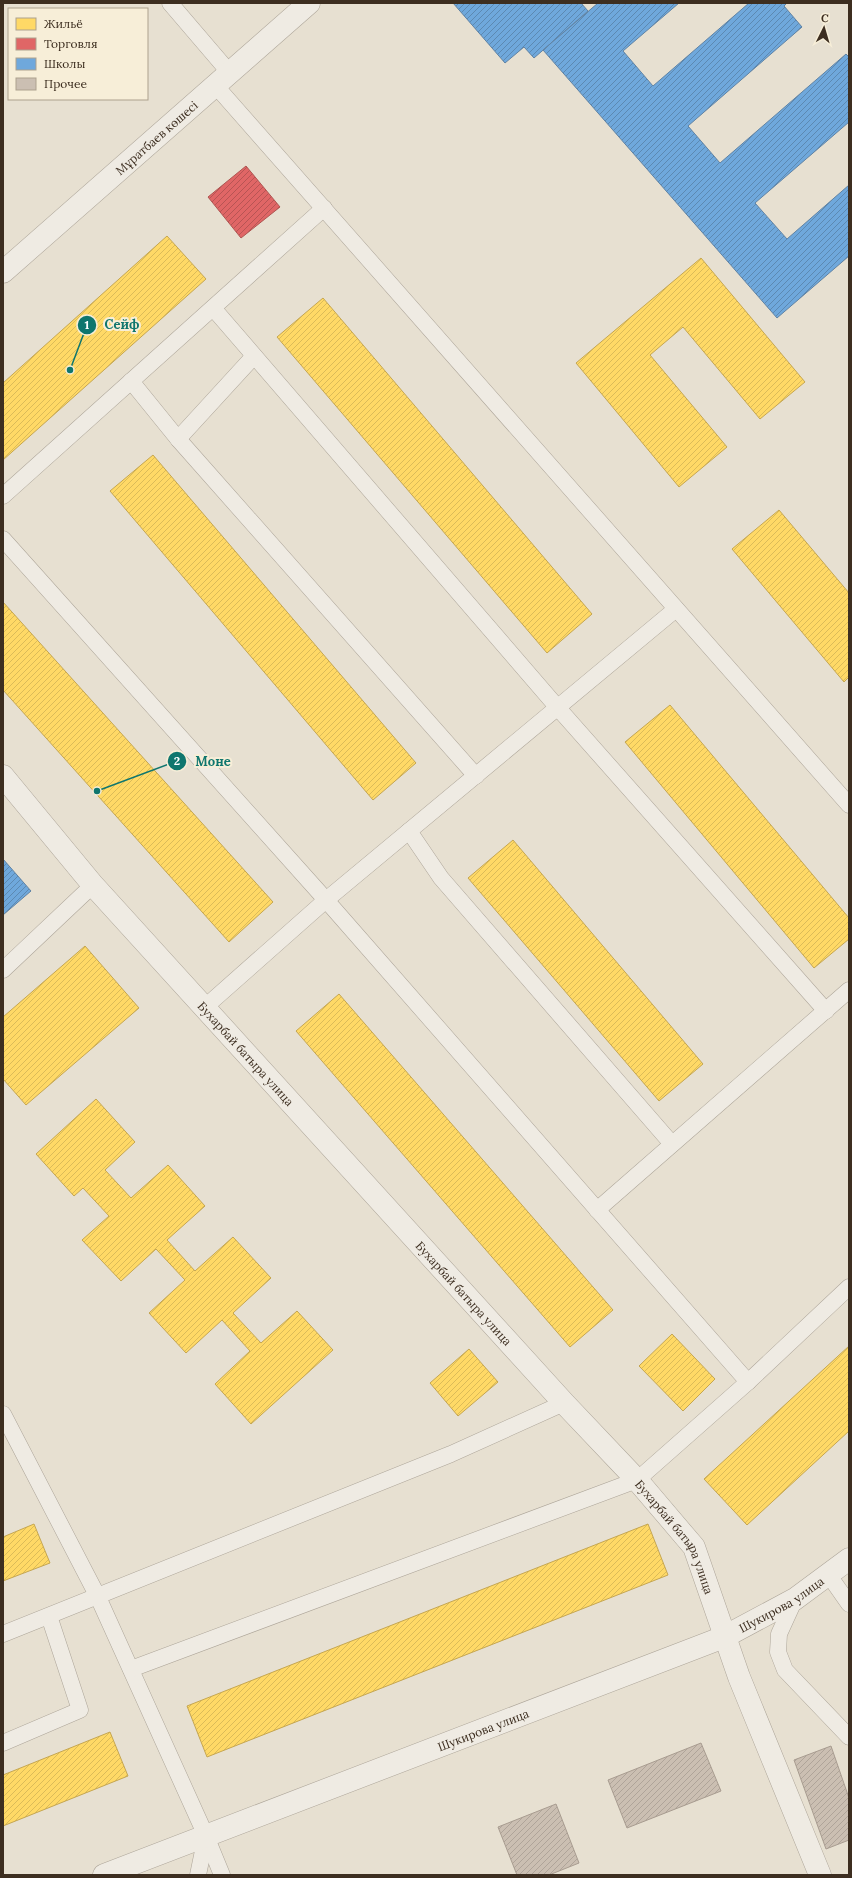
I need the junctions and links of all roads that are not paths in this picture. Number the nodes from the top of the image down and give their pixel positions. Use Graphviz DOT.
graph roads {
  1 [pos="170,3"];
  2 [pos="309,3"];
  3 [pos="222,78"];
  4 [pos="324,208"];
  5 [pos="3,272"];
  6 [pos="212,308"];
  7 [pos="254,356"];
  8 [pos="132,381"];
  9 [pos="178,439"];
  10 [pos="3,496"];
  11 [pos="3,539"];
  12 [pos="676,609"];
  13 [pos="558,708"];
  14 [pos="3,776"];
  15 [pos="476,776"];
  16 [pos="849,805"];
  17 [pos="409,831"];
  18 [pos="92,885"];
  19 [pos="326,900"];
  20 [pos="3,970"];
  21 [pos="849,990"];
  22 [pos="204,1008"];
  23 [pos="826,1010"];
  24 [pos="672,1144"];
  25 [pos="597,1210"];
  26 [pos="849,1287"];
  27 [pos="748,1382"];
  28 [pos="564,1404"];
  29 [pos="3,1414"];
  30 [pos="637,1480"];
  31 [pos="849,1559"];
  32 [pos="828,1574"];
  33 [pos="98,1597"];
  34 [pos="795,1599"];
  35 [pos="849,1604"];
  36 [pos="49,1616"];
  37 [pos="3,1634"];
  38 [pos="724,1637"];
  39 [pos="131,1669"];
  40 [pos="849,1737"];
  41 [pos="3,1743"];
  42 [pos="206,1836"];
  43 [pos="104,1875"];
  44 [pos="198,1875"];
  45 [pos="222,1875"];
  46 [pos="820,1875"];
  1 -- 3 [label="lane"];
  2 -- 3 [label="street, Мұратбаев көшесі"];
  3 -- 4 [label="lane"];
  3 -- 5 [label="street, Мұратбаев көшесі"];
  4 -- 6 [label="lane"];
  4 -- 12 [label="lane"];
  6 -- 7 [label="lane"];
  6 -- 8 [label="lane"];
  7 -- 9 [label="lane"];
  7 -- 13 [label="lane"];
  8 -- 9 [label="lane"];
  8 -- 10 [label="lane"];
  9 -- 15 [label="lane"];
  11 -- 19 [label="lane"];
  12 -- 13 [label="lane"];
  12 -- 16 [label="lane"];
  13 -- 15 [label="lane"];
  13 -- 23 [label="lane"];
  14 -- 18 [label="street, Бухарбай батыра улица"];
  15 -- 17 [label="lane"];
  17 -- 19 [label="lane"];
  17 -- 24 [label="lane"];
  18 -- 20 [label="lane"];
  18 -- 22 [label="street, Бухарбай батыра улица"];
  19 -- 22 [label="lane"];
  19 -- 25 [label="lane"];
  21 -- 23 [label="lane"];
  22 -- 28 [label="street, Бухарбай батыра улица"];
  23 -- 24 [label="lane"];
  24 -- 25 [label="lane"];
  25 -- 27 [label="lane"];
  26 -- 27 [label="lane"];
  27 -- 30 [label="lane"];
  28 -- 30 [label="street, Бухарбай батыра улица"];
  28 -- 33 [label="lane"];
  29 -- 33 [label="lane"];
  30 -- 38 [label="street, Бухарбай батыра улица"];
  30 -- 39 [label="lane"];
  31 -- 32 [label="street, Шукирова улица"];
  32 -- 34 [label="street, Шукирова улица"];
  32 -- 35 [label="lane"];
  33 -- 36 [label="lane"];
  33 -- 39 [label="lane"];
  34 -- 38 [label="street, Шукирова улица"];
  34 -- 40 [label="lane"];
  36 -- 37 [label="lane"];
  36 -- 41 [label="lane"];
  38 -- 42 [label="street, Шукирова улица"];
  38 -- 46 [label="street, Бухарбай батыра улица"];
  39 -- 42 [label="lane"];
  42 -- 43 [label="street, Шукирова улица"];
  42 -- 44 [label="lane"];
  42 -- 45 [label="lane"];
}
